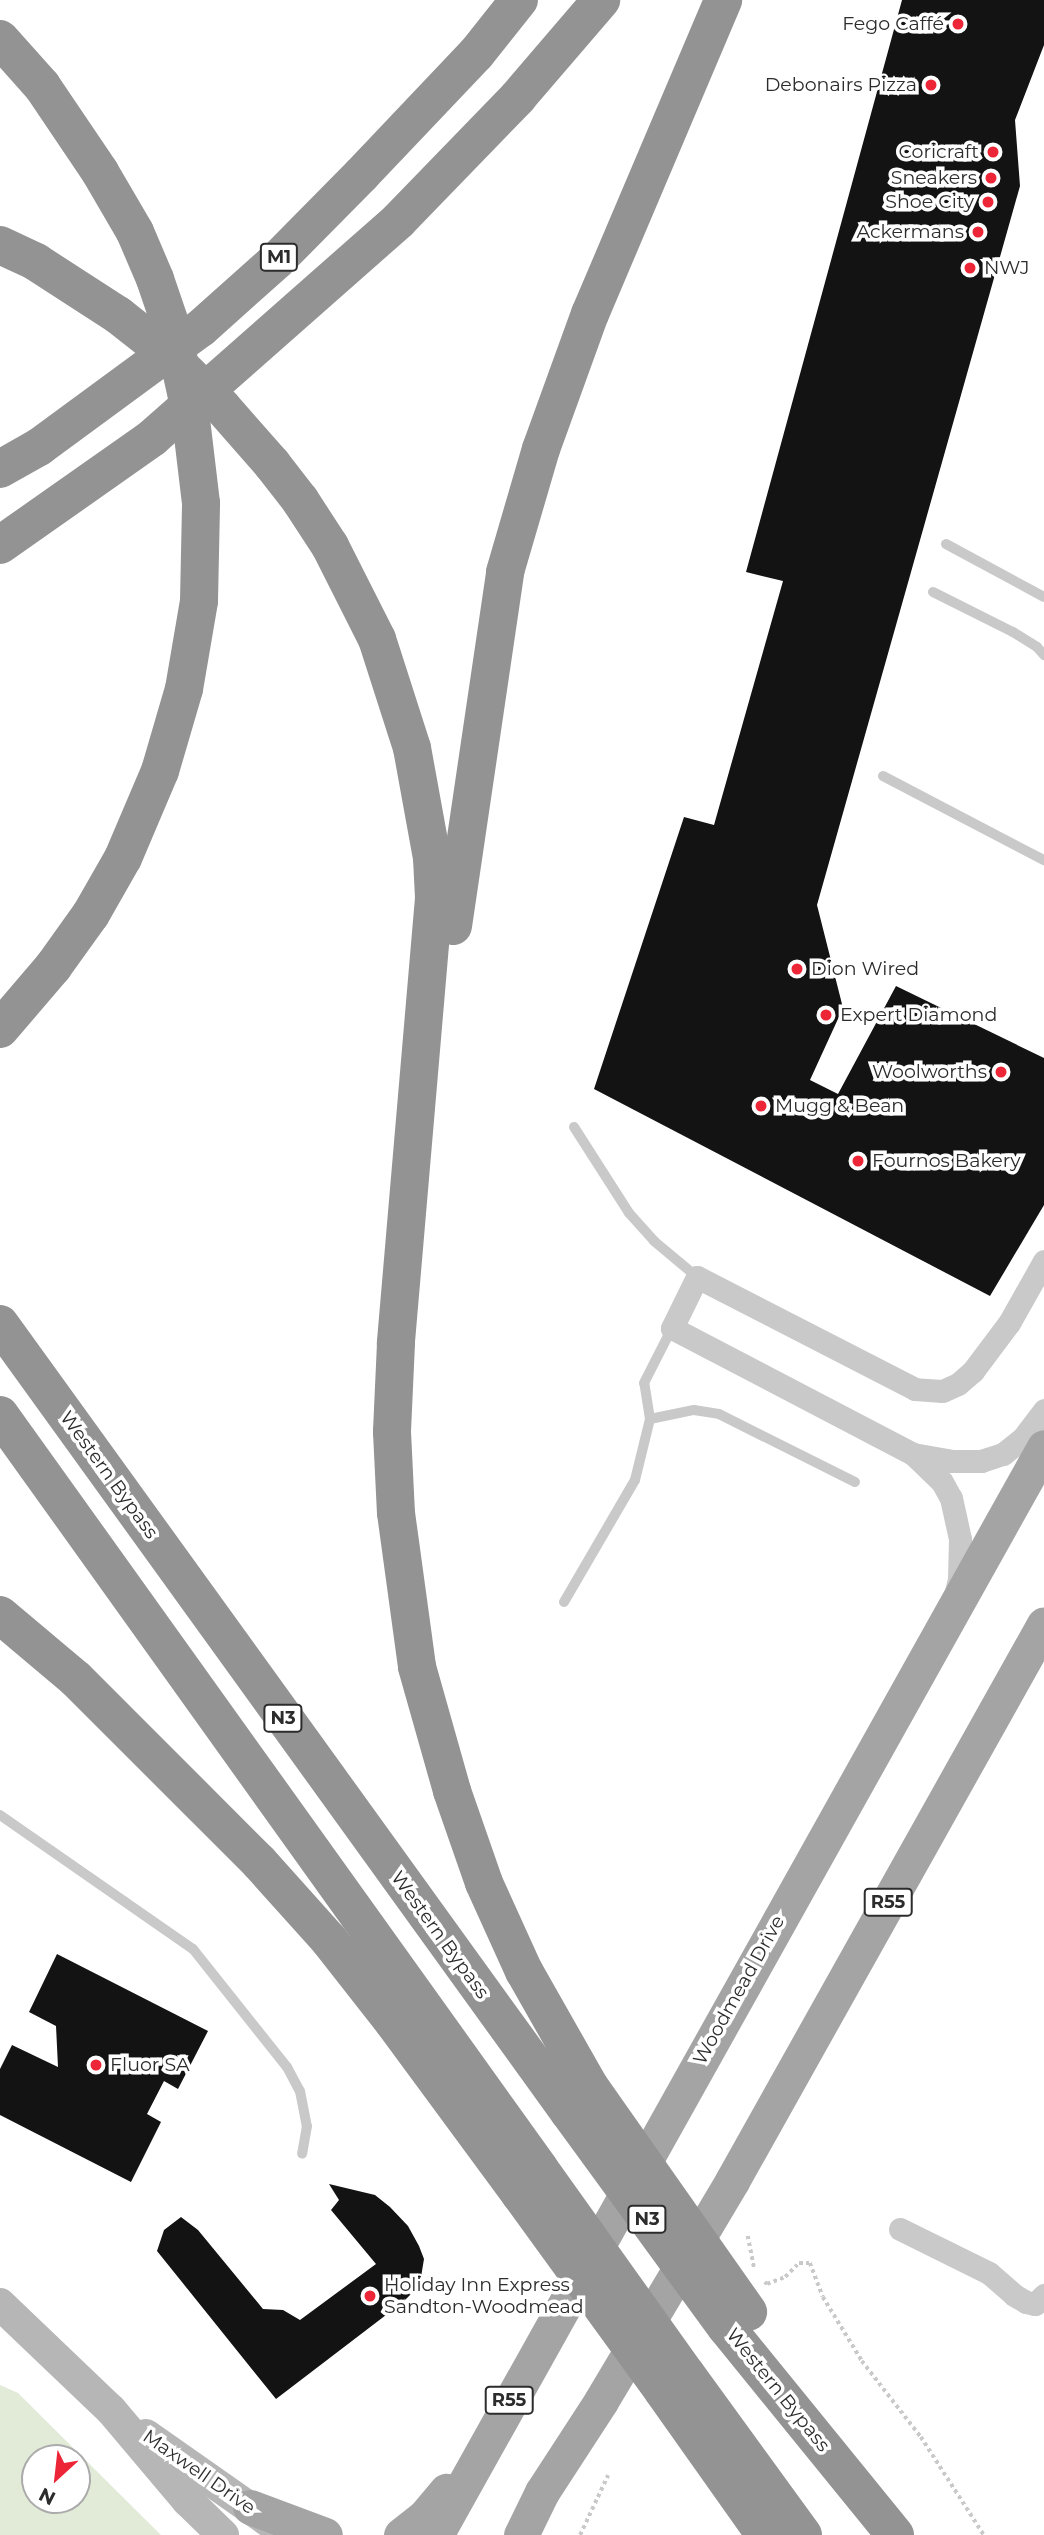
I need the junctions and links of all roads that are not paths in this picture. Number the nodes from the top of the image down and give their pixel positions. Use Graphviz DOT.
graph roads {
  1 [pos="519,0"];
  2 [pos="601,0"];
  3 [pos="723,0"];
  4 [pos="0,39"];
  5 [pos="0,245"];
  6 [pos="343,271"];
  7 [pos="0,469"];
  8 [pos="0,517"];
  9 [pos="946,544"];
  10 [pos="0,545"];
  11 [pos="933,592"];
  12 [pos="1044,597"];
  13 [pos="1044,655"];
  14 [pos="883,776"];
  15 [pos="1044,860"];
  16 [pos="0,1029"];
  17 [pos="574,1127"];
  18 [pos="1044,1261"];
  19 [pos="697,1277"];
  20 [pos="0,1324"];
  21 [pos="672,1328"];
  22 [pos="396,1343"];
  23 [pos="1044,1410"];
  24 [pos="0,1417"];
  25 [pos="650,1419"];
  26 [pos="1044,1447"];
  27 [pos="914,1454"];
  28 [pos="855,1482"];
  29 [pos="564,1602"];
  30 [pos="0,1615"];
  31 [pos="949,1619"];
  32 [pos="1044,1624"];
  33 [pos="0,1815"];
  34 [pos="580,2100"];
  35 [pos="302,2154"];
  36 [pos="529,2181"];
  37 [pos="900,2229"];
  38 [pos="1044,2295"];
  39 [pos="0,2304"];
  40 [pos="674,2383"];
  41 [pos="111,2410"];
  42 [pos="481,2449"];
  43 [pos="542,2492"];
  44 [pos="250,2507"];
  45 [pos="890,2528"];
  46 [pos="223,2535"];
  47 [pos="287,2535"];
  48 [pos="325,2535"];
  49 [pos="401,2535"];
  50 [pos="436,2535"];
  51 [pos="521,2535"];
  52 [pos="537,2535"];
  53 [pos="765,2535"];
  54 [pos="803,2535"];
  1 -- 7 [label="highway, M1"];
  2 -- 6 [label="highway, M1"];
  3 -- 22 [label="highway"];
  4 -- 16 [label="highway, bridge"];
  5 -- 22 [label="highway, bridge"];
  6 -- 8 [label="highway, M1"];
  6 -- 10 [label="highway"];
  9 -- 12 [label="lane"];
  11 -- 13 [label="lane"];
  14 -- 15 [label="lane"];
  17 -- 19 [label="lane"];
  18 -- 19 [label="street"];
  19 -- 21 [label="street"];
  20 -- 34 [label="highway, Western Bypass / N3"];
  21 -- 25 [label="lane"];
  21 -- 27 [label="street"];
  22 -- 34 [label="highway"];
  23 -- 27 [label="street"];
  24 -- 36 [label="highway"];
  25 -- 28 [label="lane"];
  25 -- 29 [label="lane"];
  26 -- 31 [label="main road, Woodmead Drive / R55"];
  27 -- 31 [label="street"];
  30 -- 36 [label="highway"];
  31 -- 42 [label="main road, Woodmead Drive / R55"];
  32 -- 43 [label="main road, R55"];
  33 -- 35 [label="lane"];
  34 -- 45 [label="highway, Western Bypass / N3, bridge"];
  36 -- 40 [label="highway, bridge"];
  37 -- 38 [label="street"];
  39 -- 41 [label="main road, Maxwell Drive"];
  40 -- 53 [label="highway"];
  40 -- 54 [label="highway"];
  41 -- 44 [label="main road, Maxwell Drive"];
  41 -- 46 [label="main road, Maxwell Drive"];
  42 -- 49 [label="main road"];
  42 -- 50 [label="main road, Woodmead Drive / R55"];
  43 -- 51 [label="main road, R55"];
  43 -- 52 [label="main road"];
  44 -- 47 [label="main road, Maxwell Drive"];
  44 -- 48 [label="main road"];
}
